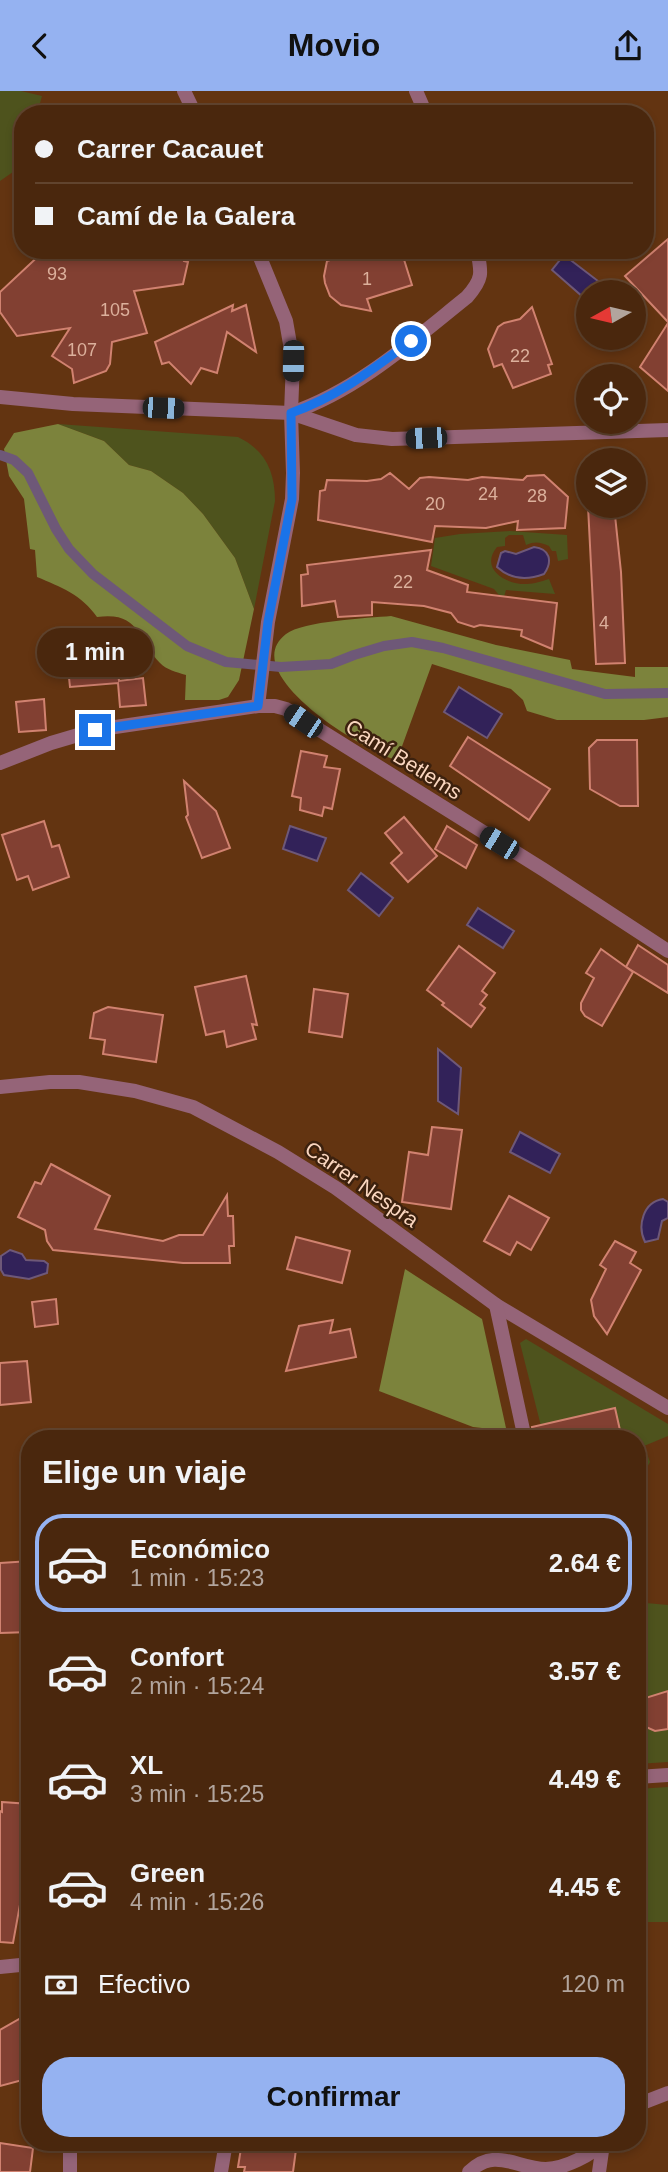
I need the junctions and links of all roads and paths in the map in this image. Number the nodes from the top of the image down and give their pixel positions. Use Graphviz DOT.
graph roads {
  1 [pos="261,259"];
  2 [pos="478,259"];
  3 [pos="0,397"];
  4 [pos="291,413"];
  5 [pos="668,430"];
  6 [pos="258,706"];
  7 [pos="0,763"];
  8 [pos="668,951"];
  9 [pos="0,1087"];
  10 [pos="496,1305"];
  11 [pos="668,1408"];
  12 [pos="523,1430"];
  13 [pos="668,1775"];
  14 [pos="646,1776"];
  15 [pos="21,1965"];
  16 [pos="0,1967"];
  17 [pos="668,2092"];
  18 [pos="646,2101"];
  19 [pos="70,2151"];
  20 [pos="224,2151"];
  21 [pos="591,2151"];
  22 [pos="603,2151"];
  23 [pos="70,2172"];
  24 [pos="221,2172"];
  25 [pos="469,2172"];
  26 [pos="599,2172"];
  1 -- 4 [label="street"];
  2 -- 4 [label="street"];
  3 -- 4 [label="street"];
  4 -- 5 [label="street"];
  4 -- 6 [label="street"];
  6 -- 7 [label="street, Camí Betlems"];
  6 -- 8 [label="street, Camí Betlems"];
  9 -- 10 [label="street, Carrer Nespra"];
  10 -- 11 [label="street, Carrer Nespra"];
  10 -- 12 [label="street"];
  13 -- 14 [label="street"];
  15 -- 16 [label="street"];
  17 -- 18 [label="street"];
  19 -- 23 [label="street"];
  20 -- 24 [label="street"];
  21 -- 25 [label="street"];
  22 -- 26 [label="street"];
}
